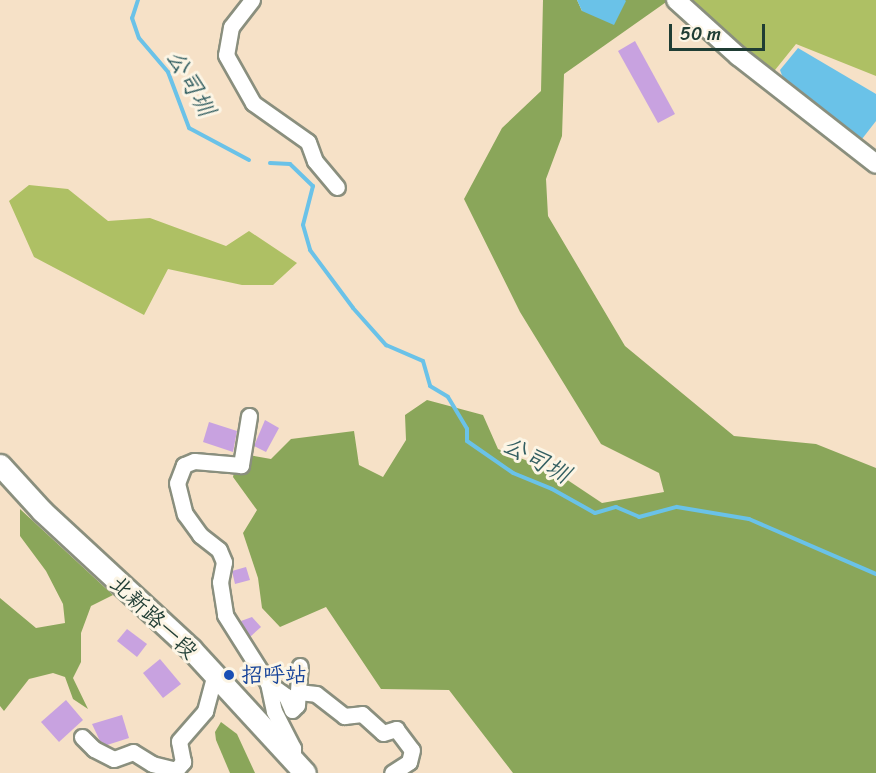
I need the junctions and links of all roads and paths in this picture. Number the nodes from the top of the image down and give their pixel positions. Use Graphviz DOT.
graph roads {
  1 [pos="252,0"];
  2 [pos="676,0"];
  3 [pos="876,164"];
  4 [pos="338,187"];
  5 [pos="249,416"];
  6 [pos="0,465"];
  7 [pos="300,666"];
  8 [pos="214,677"];
  9 [pos="268,683"];
  10 [pos="298,692"];
  11 [pos="82,737"];
  12 [pos="299,767"];
  13 [pos="392,773"];
  1 -- 4 [label="street"];
  2 -- 3 [label="street"];
  5 -- 9 [label="street"];
  6 -- 8 [label="main road, 北新路一段"];
  7 -- 10 [label="street"];
  8 -- 11 [label="street"];
  8 -- 12 [label="main road, 北新路一段"];
  9 -- 10 [label="street"];
  9 -- 12 [label="street"];
  10 -- 13 [label="street"];
}
